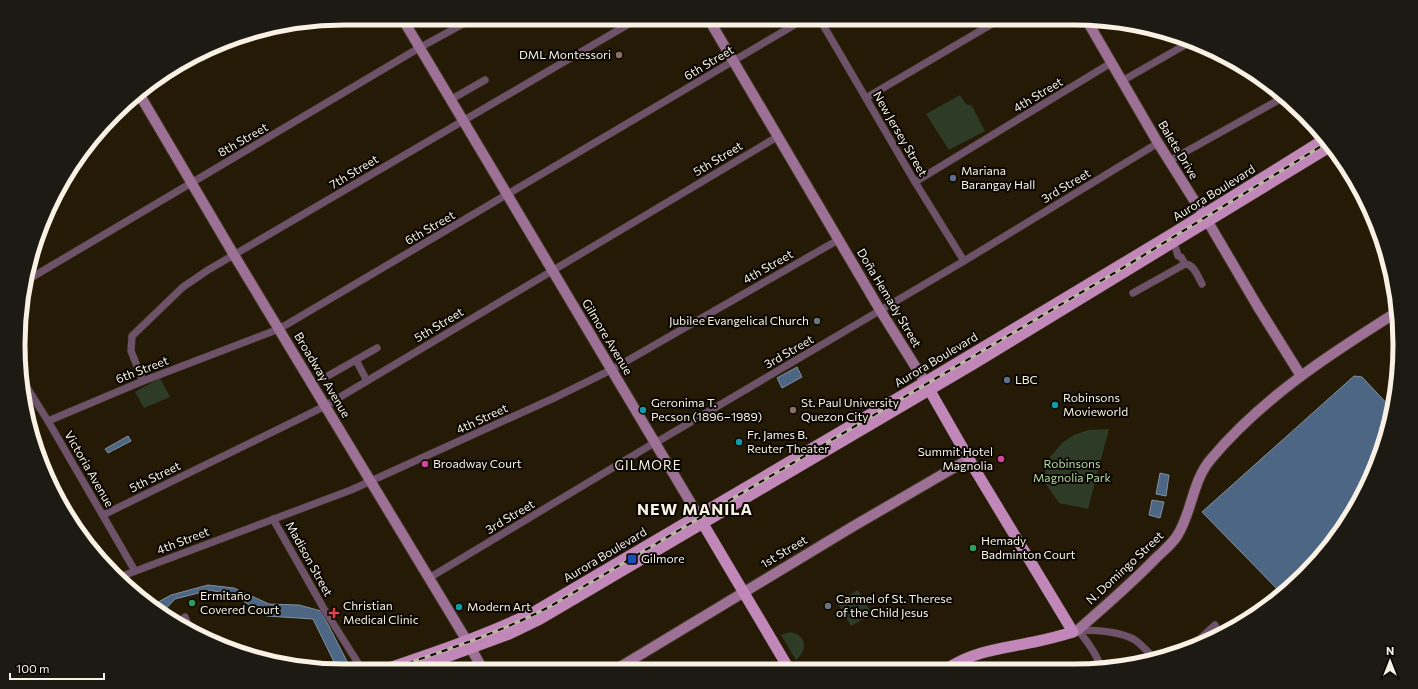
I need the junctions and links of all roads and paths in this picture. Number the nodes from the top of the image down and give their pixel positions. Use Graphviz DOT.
graph roads {
  1 [pos="406,25"];
  2 [pos="461,25"];
  3 [pos="627,25"];
  4 [pos="712,25"];
  5 [pos="794,25"];
  6 [pos="823,25"];
  7 [pos="990,25"];
  8 [pos="1090,26"];
  9 [pos="1185,45"];
  10 [pos="419,48"];
  11 [pos="733,61"];
  12 [pos="1111,63"];
  13 [pos="485,80"];
  14 [pos="1122,81"];
  15 [pos="866,98"];
  16 [pos="140,99"];
  17 [pos="450,100"];
  18 [pos="1279,100"];
  19 [pos="463,120"];
  20 [pos="777,137"];
  21 [pos="1321,142"];
  22 [pos="1158,143"];
  23 [pos="1326,149"];
  24 [pos="1169,161"];
  25 [pos="915,182"];
  26 [pos="191,183"];
  27 [pos="506,196"];
  28 [pos="1205,218"];
  29 [pos="838,240"];
  30 [pos="1174,246"];
  31 [pos="234,255"];
  32 [pos="964,261"];
  33 [pos="1185,264"];
  34 [pos="552,271"];
  35 [pos="32,277"];
  36 [pos="1202,284"];
  37 [pos="1133,293"];
  38 [pos="880,310"];
  39 [pos="1391,316"];
  40 [pos="279,330"];
  41 [pos="376,348"];
  42 [pos="356,360"];
  43 [pos="611,370"];
  44 [pos="1301,376"];
  45 [pos="326,377"];
  46 [pos="143,381"];
  47 [pos="367,381"];
  48 [pos="927,386"];
  49 [pos="29,390"];
  50 [pos="325,406"];
  51 [pos="48,421"];
  52 [pos="654,442"];
  53 [pos="969,459"];
  54 [pos="371,482"];
  55 [pos="103,515"];
  56 [pos="273,519"];
  57 [pos="700,519"];
  58 [pos="135,572"];
  59 [pos="124,576"];
  60 [pos="429,578"];
  61 [pos="743,592"];
  62 [pos="184,617"];
  63 [pos="186,622"];
  64 [pos="1215,625"];
  65 [pos="1076,631"];
  66 [pos="1202,637"];
  67 [pos="469,645"];
  68 [pos="1150,654"];
  69 [pos="1099,662"];
  70 [pos="359,664"];
  71 [pos="404,664"];
  72 [pos="424,664"];
  73 [pos="480,664"];
  74 [pos="625,664"];
  75 [pos="786,664"];
  76 [pos="953,664"];
  1 -- 10 [label="street, Gilmore Avenue"];
  2 -- 10 [label="street, 8th Street"];
  3 -- 19 [label="street, 7th Street"];
  4 -- 11 [label="street, Doña Hemady Street"];
  5 -- 11 [label="street, 6th Street"];
  6 -- 15 [label="street, New Jersey Street"];
  7 -- 15 [label="street"];
  8 -- 12 [label="street, Balete Drive"];
  9 -- 14 [label="street"];
  10 -- 17 [label="street, Gilmore Avenue"];
  10 -- 26 [label="street, 8th Street"];
  11 -- 20 [label="street, Doña Hemady Street"];
  11 -- 27 [label="street, 6th Street"];
  12 -- 14 [label="street, Balete Drive"];
  12 -- 25 [label="street, 4th Street"];
  13 -- 17 [label="street"];
  14 -- 22 [label="street, Balete Drive"];
  15 -- 25 [label="street, New Jersey Street"];
  16 -- 26 [label="street, Broadway Avenue"];
  17 -- 19 [label="street, Gilmore Avenue"];
  18 -- 24 [label="street"];
  19 -- 27 [label="street, Gilmore Avenue"];
  19 -- 31 [label="street, 7th Street"];
  20 -- 29 [label="street, Doña Hemady Street"];
  20 -- 34 [label="street, 5th Street"];
  21 -- 28 [label="main road, Aurora Boulevard"];
  22 -- 24 [label="street, Balete Drive"];
  22 -- 32 [label="street, 3rd Street"];
  23 -- 28 [label="main road, Aurora Boulevard"];
  24 -- 28 [label="street, Balete Drive"];
  25 -- 32 [label="street, New Jersey Street"];
  26 -- 31 [label="street, Broadway Avenue"];
  26 -- 35 [label="street, 8th Street"];
  27 -- 34 [label="street, Gilmore Avenue"];
  27 -- 40 [label="street, 6th Street"];
  28 -- 30 [label="main road, Aurora Boulevard"];
  28 -- 44 [label="street, Balete Drive"];
  28 -- 48 [label="main road, Aurora Boulevard"];
  29 -- 38 [label="street, Doña Hemady Street"];
  29 -- 43 [label="street, 4th Street"];
  30 -- 33 [label="street"];
  30 -- 48 [label="main road, Aurora Boulevard"];
  31 -- 40 [label="street, Broadway Avenue"];
  31 -- 46 [label="street, 7th Street"];
  32 -- 38 [label="street, 3rd Street"];
  33 -- 36 [label="street"];
  33 -- 37 [label="street"];
  34 -- 43 [label="street, Gilmore Avenue"];
  34 -- 47 [label="street, 5th Street"];
  38 -- 48 [label="street, Doña Hemady Street"];
  38 -- 52 [label="street, 3rd Street"];
  39 -- 44 [label="street, N. Domingo Street"];
  40 -- 46 [label="street, 6th Street"];
  40 -- 50 [label="street, Broadway Avenue"];
  41 -- 42 [label="street"];
  42 -- 45 [label="street"];
  42 -- 47 [label="street"];
  43 -- 52 [label="street, Gilmore Avenue"];
  43 -- 54 [label="street, 4th Street"];
  44 -- 65 [label="street, N. Domingo Street"];
  46 -- 51 [label="street, 6th Street"];
  47 -- 50 [label="street, 5th Street"];
  48 -- 53 [label="main road, Doña Hemady Street"];
  48 -- 57 [label="main road, Aurora Boulevard"];
  49 -- 51 [label="street, Victoria Avenue"];
  50 -- 54 [label="street, Broadway Avenue"];
  50 -- 55 [label="street, 5th Street"];
  51 -- 55 [label="street, Victoria Avenue"];
  52 -- 57 [label="street, Gilmore Avenue"];
  52 -- 60 [label="street, 3rd Street"];
  53 -- 61 [label="street, 1st Street"];
  53 -- 65 [label="main road, Doña Hemady Street"];
  54 -- 56 [label="street, 4th Street"];
  54 -- 60 [label="street, Broadway Avenue"];
  55 -- 58 [label="street, Victoria Avenue"];
  56 -- 58 [label="street, 4th Street"];
  56 -- 70 [label="street, Madison Street"];
  57 -- 61 [label="main road, Gilmore Avenue"];
  57 -- 67 [label="main road, Aurora Boulevard"];
  58 -- 59 [label="street, 4th Street"];
  60 -- 67 [label="street, Broadway Avenue"];
  61 -- 74 [label="street, 1st Street"];
  61 -- 75 [label="main road, Gilmore Avenue"];
  62 -- 63 [label="street"];
  64 -- 66 [label="street"];
  65 -- 68 [label="street"];
  65 -- 69 [label="street"];
  65 -- 76 [label="main road, N. Domingo Street"];
  67 -- 71 [label="main road, Aurora Boulevard"];
  67 -- 72 [label="main road, Aurora Boulevard"];
  67 -- 73 [label="street, Broadway Avenue"];
}
